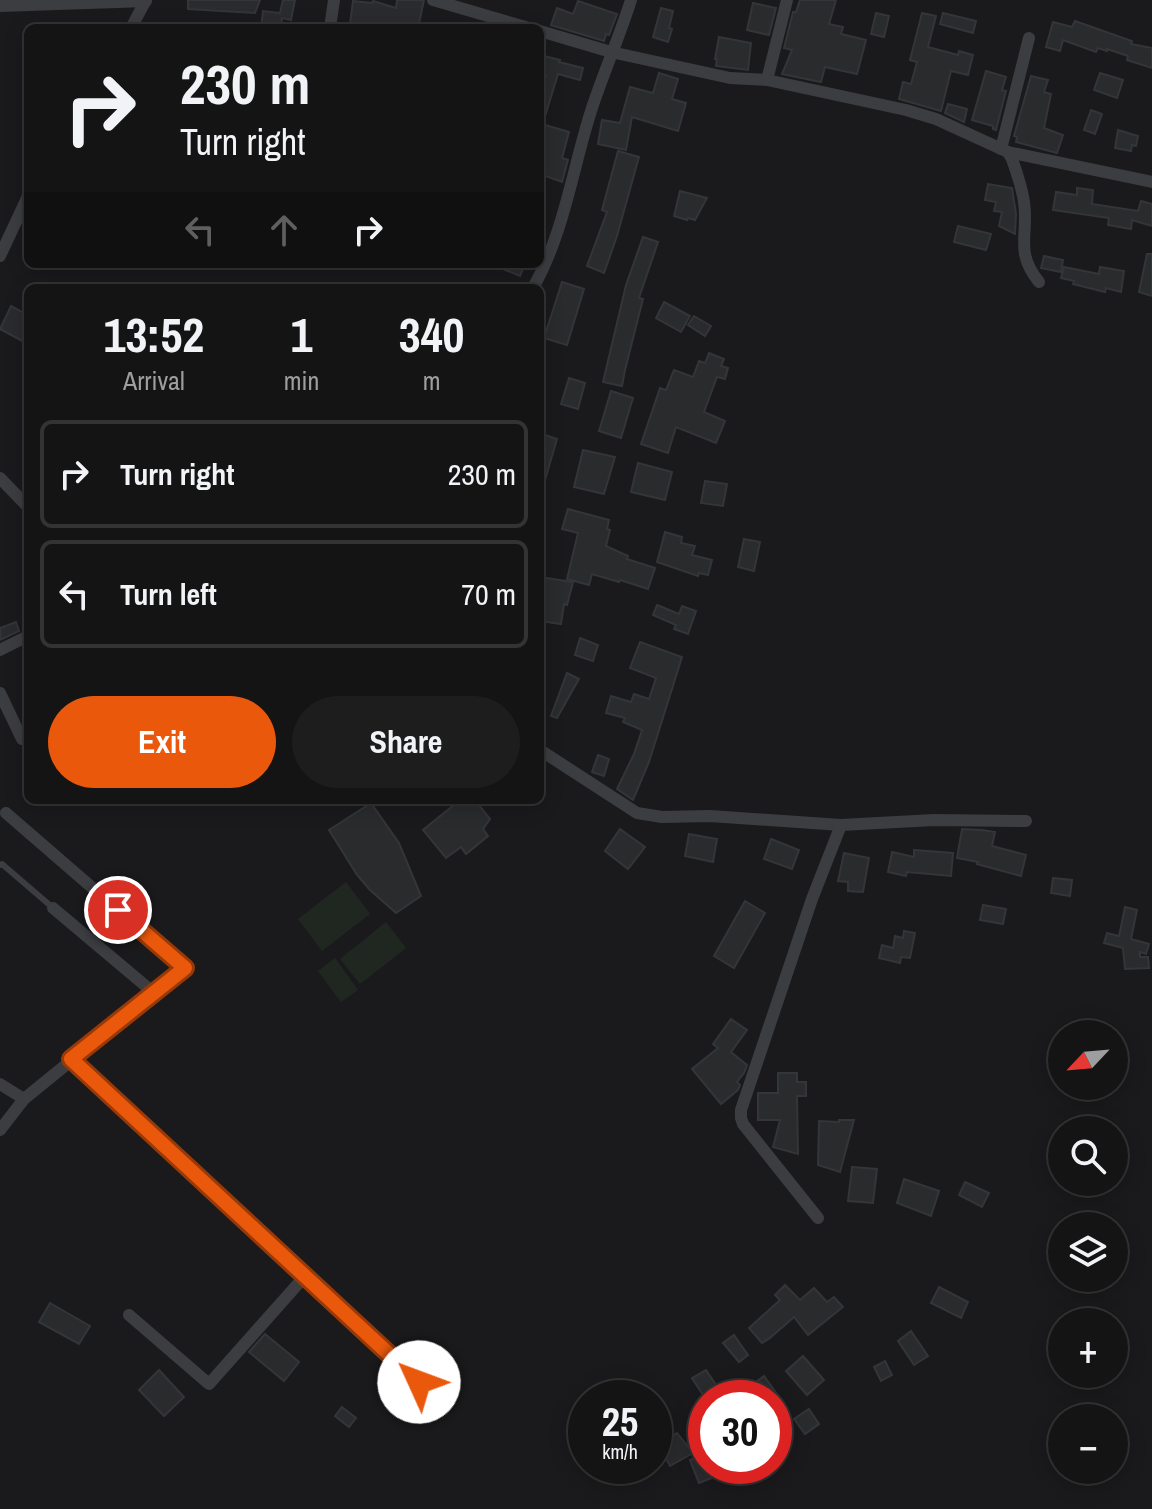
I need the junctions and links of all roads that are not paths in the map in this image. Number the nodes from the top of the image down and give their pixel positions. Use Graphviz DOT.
graph roads {
  1 [pos="146,0"];
  2 [pos="334,0"];
  3 [pos="433,0"];
  4 [pos="631,0"];
  5 [pos="787,0"];
  6 [pos="0,6"];
  7 [pos="133,24"];
  8 [pos="331,24"];
  9 [pos="515,24"];
  10 [pos="544,32"];
  11 [pos="1029,38"];
  12 [pos="611,52"];
  13 [pos="767,80"];
  14 [pos="1004,150"];
  15 [pos="1152,182"];
  16 [pos="24,205"];
  17 [pos="0,256"];
  18 [pos="1039,282"];
  19 [pos="535,284"];
  20 [pos="0,478"];
  21 [pos="24,503"];
  22 [pos="24,638"];
  23 [pos="0,650"];
  24 [pos="0,693"];
  25 [pos="22,739"];
  26 [pos="544,753"];
  27 [pos="6,813"];
  28 [pos="1026,821"];
  29 [pos="841,825"];
  30 [pos="0,865"];
  31 [pos="53,908"];
  32 [pos="154,993"];
  33 [pos="71,1059"];
  34 [pos="0,1084"];
  35 [pos="24,1099"];
  36 [pos="0,1130"];
  37 [pos="818,1218"];
  38 [pos="305,1276"];
  39 [pos="129,1315"];
  40 [pos="419,1382"];
  1 -- 6 [label="street"];
  1 -- 7 [label="street"];
  2 -- 8 [label="street"];
  3 -- 9 [label="street"];
  4 -- 12 [label="street"];
  5 -- 13 [label="street"];
  10 -- 12 [label="street"];
  11 -- 14 [label="street"];
  12 -- 13 [label="street"];
  12 -- 19 [label="street"];
  13 -- 14 [label="street"];
  14 -- 15 [label="street"];
  14 -- 18 [label="street"];
  16 -- 17 [label="street"];
  20 -- 21 [label="street"];
  22 -- 23 [label="street"];
  24 -- 25 [label="street"];
  26 -- 29 [label="street"];
  27 -- 32 [label="street"];
  28 -- 29 [label="street"];
  29 -- 37 [label="street"];
  30 -- 31 [label="lane"];
  31 -- 32 [label="street"];
  32 -- 33 [label="street"];
  33 -- 35 [label="street"];
  33 -- 38 [label="street"];
  34 -- 35 [label="street"];
  35 -- 36 [label="street"];
  38 -- 39 [label="street"];
  38 -- 40 [label="street"];
}
